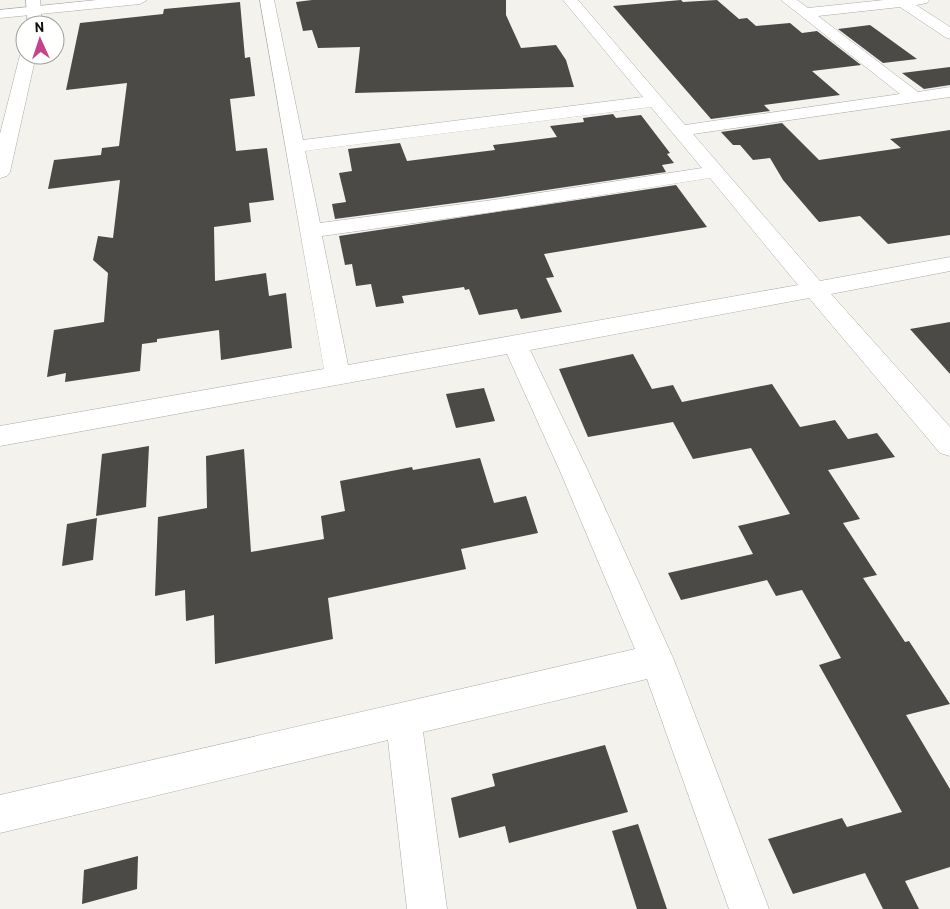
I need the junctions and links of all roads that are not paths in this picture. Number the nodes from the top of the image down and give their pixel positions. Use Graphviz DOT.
graph roads {
  1 [pos="140,0"];
  2 [pos="267,0"];
  3 [pos="570,0"];
  4 [pos="788,0"];
  5 [pos="922,0"];
  6 [pos="902,2"];
  7 [pos="34,5"];
  8 [pos="806,13"];
  9 [pos="0,14"];
  10 [pos="950,34"];
  11 [pos="24,65"];
  12 [pos="950,92"];
  13 [pos="914,96"];
  14 [pos="654,101"];
  15 [pos="8,107"];
  16 [pos="679,130"];
  17 [pos="294,147"];
  18 [pos="0,172"];
  19 [pos="714,172"];
  20 [pos="310,231"];
  21 [pos="950,264"];
  22 [pos="813,288"];
  23 [pos="515,345"];
  24 [pos="338,376"];
  25 [pos="0,436"];
  26 [pos="950,445"];
  27 [pos="657,660"];
  28 [pos="403,719"];
  29 [pos="0,814"];
  30 [pos="428,909"];
  31 [pos="749,909"];
  1 -- 7 [label="street"];
  2 -- 17 [label="street"];
  3 -- 14 [label="street"];
  4 -- 8 [label="street"];
  5 -- 6 [label="street"];
  6 -- 8 [label="street"];
  6 -- 10 [label="street"];
  7 -- 9 [label="street"];
  8 -- 13 [label="street"];
  11 -- 15 [label="street"];
  12 -- 13 [label="street"];
  13 -- 16 [label="street"];
  14 -- 16 [label="street"];
  14 -- 17 [label="street"];
  15 -- 18 [label="street"];
  16 -- 19 [label="street"];
  17 -- 20 [label="street"];
  19 -- 20 [label="street"];
  19 -- 22 [label="street"];
  20 -- 24 [label="street"];
  21 -- 22 [label="street"];
  22 -- 23 [label="street"];
  22 -- 26 [label="street"];
  23 -- 24 [label="street"];
  23 -- 27 [label="street"];
  24 -- 25 [label="street"];
  27 -- 28 [label="street"];
  27 -- 31 [label="street"];
  28 -- 29 [label="street"];
  28 -- 30 [label="street"];
}
